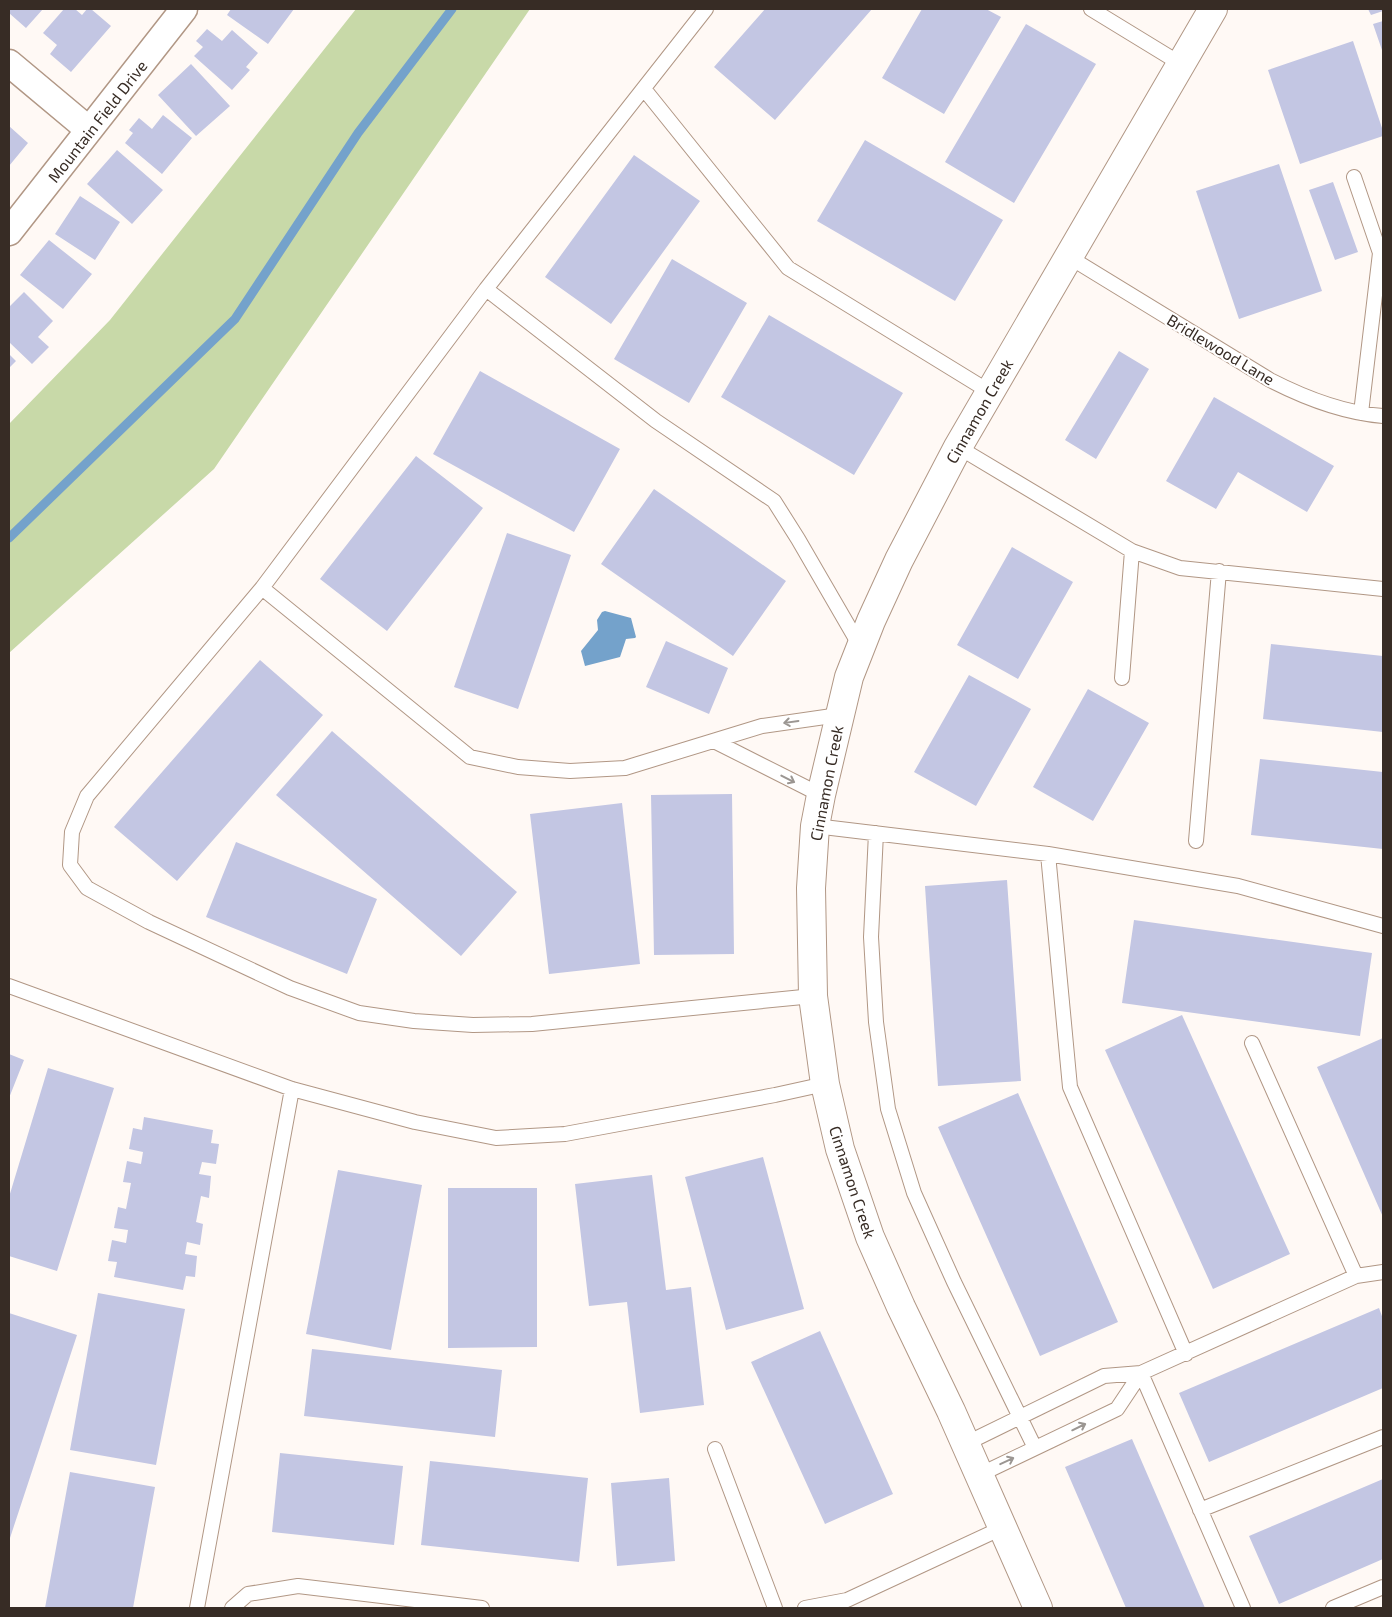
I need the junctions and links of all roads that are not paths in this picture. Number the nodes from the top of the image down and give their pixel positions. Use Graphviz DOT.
graph roads {
  1 [pos="184,9"];
  2 [pos="706,9"];
  3 [pos="1091,9"];
  4 [pos="1213,9"];
  5 [pos="9,63"];
  6 [pos="1181,64"];
  7 [pos="644,89"];
  8 [pos="90,130"];
  9 [pos="1354,177"];
  10 [pos="9,232"];
  11 [pos="1068,257"];
  12 [pos="486,290"];
  13 [pos="990,392"];
  14 [pos="1361,412"];
  15 [pos="1383,416"];
  16 [pos="958,447"];
  17 [pos="1132,551"];
  18 [pos="1219,572"];
  19 [pos="262,588"];
  20 [pos="1383,590"];
  21 [pos="860,646"];
  22 [pos="1122,678"];
  23 [pos="840,715"];
  24 [pos="714,741"];
  25 [pos="821,795"];
  26 [pos="815,826"];
  27 [pos="876,833"];
  28 [pos="1196,841"];
  29 [pos="1048,854"];
  30 [pos="1383,926"];
  31 [pos="9,986"];
  32 [pos="813,996"];
  33 [pos="1252,1043"];
  34 [pos="825,1084"];
  35 [pos="292,1089"];
  36 [pos="1383,1272"];
  37 [pos="1356,1276"];
  38 [pos="1186,1354"];
  39 [pos="1141,1373"];
  40 [pos="1020,1417"];
  41 [pos="1383,1437"];
  42 [pos="965,1444"];
  43 [pos="1035,1448"];
  44 [pos="715,1449"];
  45 [pos="979,1474"];
  46 [pos="1200,1510"];
  47 [pos="1002,1528"];
  48 [pos="1383,1587"];
  49 [pos="197,1608"];
  50 [pos="232,1608"];
  51 [pos="482,1608"];
  52 [pos="775,1608"];
  53 [pos="805,1608"];
  54 [pos="1038,1608"];
  55 [pos="1243,1608"];
  56 [pos="1333,1608"];
  1 -- 8 [label="street, Mountain Field Drive"];
  2 -- 7 [label="lane"];
  3 -- 6 [label="lane"];
  4 -- 6 [label="street, Cinnamon Creek"];
  5 -- 8 [label="street"];
  6 -- 11 [label="street, Cinnamon Creek"];
  7 -- 12 [label="lane"];
  7 -- 13 [label="lane"];
  8 -- 10 [label="street, Mountain Field Drive"];
  9 -- 14 [label="lane"];
  11 -- 13 [label="street, Cinnamon Creek"];
  11 -- 14 [label="lane, Bridlewood Lane"];
  12 -- 19 [label="lane"];
  12 -- 21 [label="lane"];
  13 -- 16 [label="street, Cinnamon Creek"];
  14 -- 15 [label="lane, Bridlewood Lane"];
  16 -- 17 [label="lane"];
  16 -- 21 [label="street, Cinnamon Creek"];
  17 -- 18 [label="lane"];
  17 -- 22 [label="lane"];
  18 -- 20 [label="lane"];
  18 -- 28 [label="lane"];
  19 -- 24 [label="lane"];
  19 -- 32 [label="lane"];
  21 -- 23 [label="street, Cinnamon Creek"];
  23 -- 24 [label="lane, one-way"];
  23 -- 25 [label="street, Cinnamon Creek"];
  24 -- 25 [label="lane, one-way"];
  25 -- 26 [label="street, Cinnamon Creek"];
  26 -- 27 [label="lane"];
  26 -- 32 [label="street, Cinnamon Creek"];
  27 -- 29 [label="lane"];
  27 -- 40 [label="lane"];
  29 -- 30 [label="lane"];
  29 -- 38 [label="lane"];
  31 -- 35 [label="lane"];
  32 -- 34 [label="street, Cinnamon Creek"];
  33 -- 37 [label="lane"];
  34 -- 35 [label="lane"];
  34 -- 42 [label="street, Cinnamon Creek"];
  35 -- 49 [label="lane"];
  36 -- 37 [label="lane"];
  37 -- 38 [label="lane"];
  38 -- 39 [label="lane"];
  39 -- 40 [label="lane"];
  43 -- 39 [label="lane, one-way"];
  39 -- 46 [label="lane"];
  40 -- 42 [label="lane"];
  40 -- 43 [label="lane"];
  41 -- 46 [label="lane"];
  42 -- 45 [label="street, Cinnamon Creek"];
  45 -- 43 [label="lane, one-way"];
  44 -- 52 [label="lane"];
  45 -- 47 [label="street, Cinnamon Creek"];
  46 -- 55 [label="lane"];
  47 -- 53 [label="lane"];
  47 -- 54 [label="street, Cinnamon Creek"];
  48 -- 56 [label="lane"];
  50 -- 51 [label="lane"];
}
